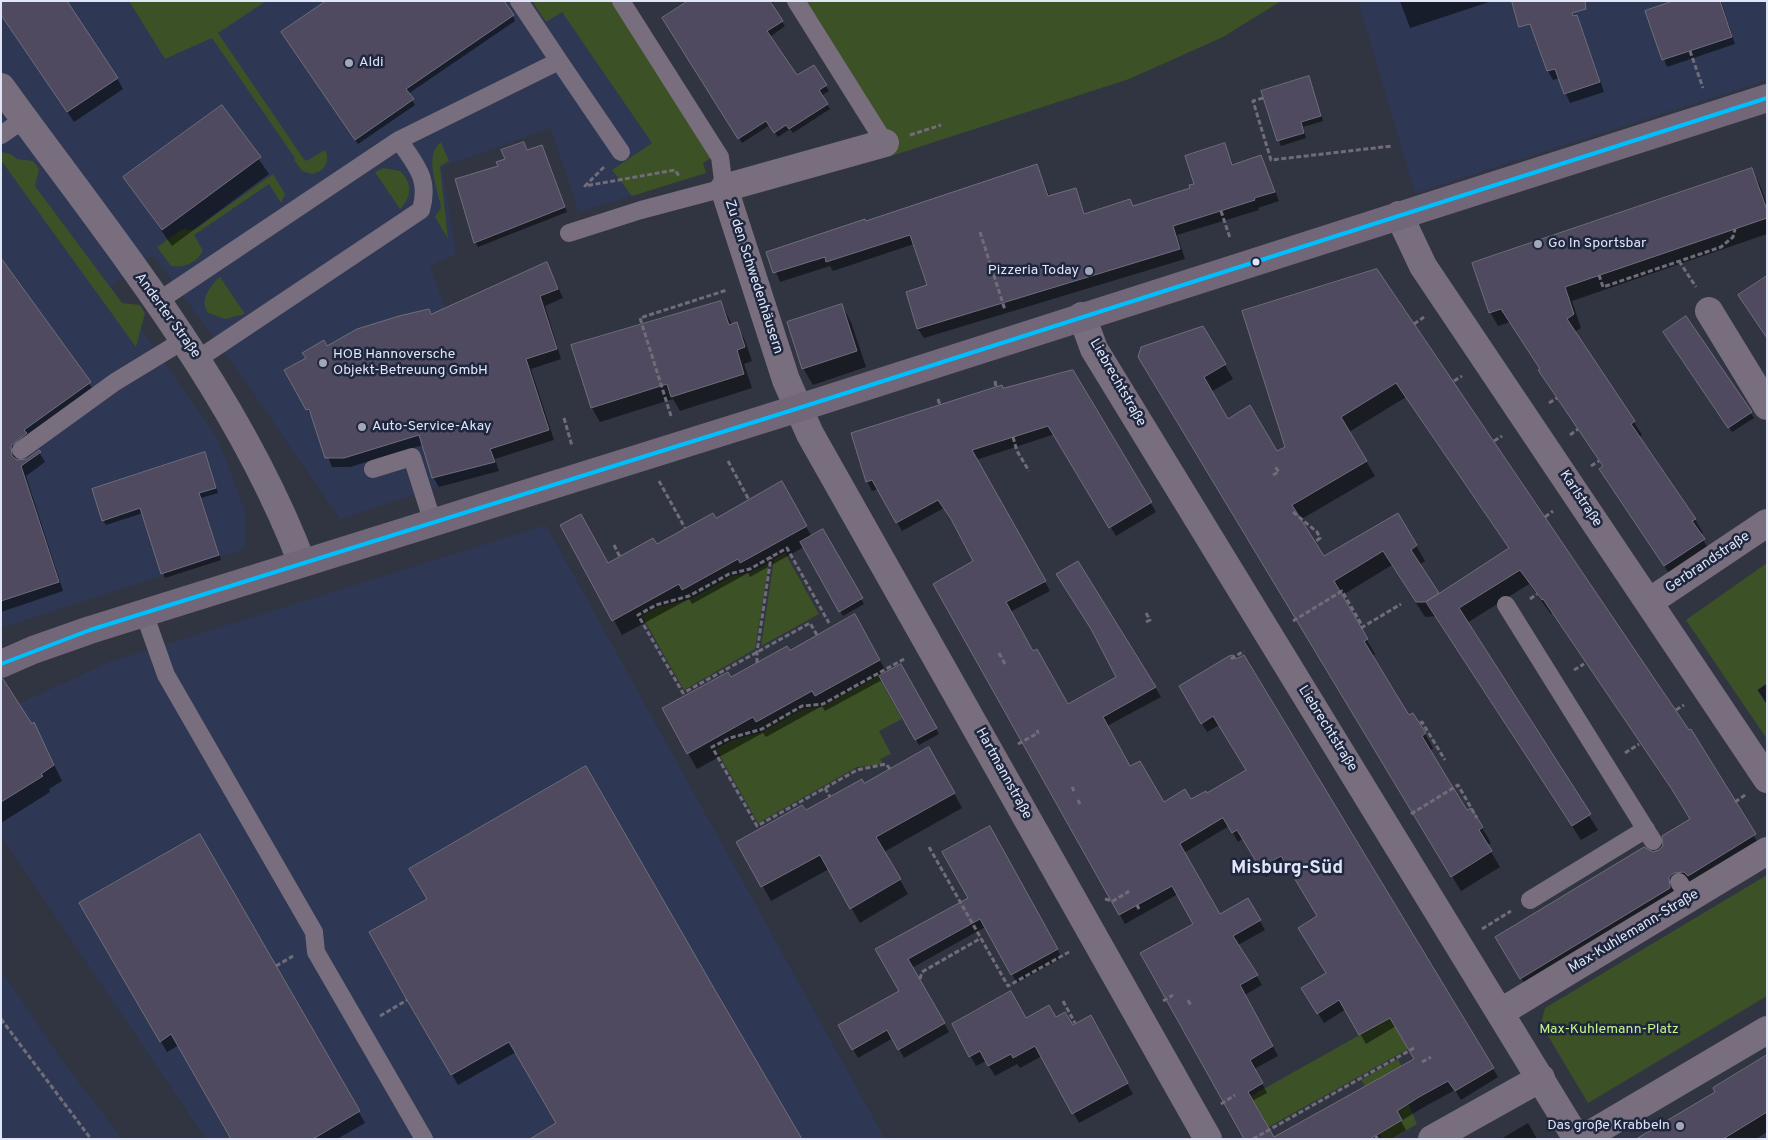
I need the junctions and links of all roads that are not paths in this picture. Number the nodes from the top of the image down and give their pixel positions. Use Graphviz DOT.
graph roads {
  1 [pos="519,1"];
  2 [pos="620,1"];
  3 [pos="796,1"];
  4 [pos="558,61"];
  5 [pos="1,87"];
  6 [pos="1767,98"];
  7 [pos="24,119"];
  8 [pos="1,135"];
  9 [pos="399,140"];
  10 [pos="885,143"];
  11 [pos="621,152"];
  12 [pos="724,188"];
  13 [pos="1399,216"];
  14 [pos="569,233"];
  15 [pos="157,302"];
  16 [pos="1705,303"];
  17 [pos="1082,316"];
  18 [pos="191,350"];
  19 [pos="1767,406"];
  20 [pos="800,408"];
  21 [pos="21,450"];
  22 [pos="373,469"];
  23 [pos="433,523"];
  24 [pos="1767,523"];
  25 [pos="302,563"];
  26 [pos="1649,602"];
  27 [pos="1506,605"];
  28 [pos="144,613"];
  29 [pos="1,664"];
  30 [pos="1767,779"];
  31 [pos="1767,851"];
  32 [pos="1530,900"];
  33 [pos="1501,1012"];
  34 [pos="1767,1030"];
  35 [pos="1541,1078"];
  36 [pos="424,1139"];
  37 [pos="1208,1139"];
  38 [pos="1432,1139"];
  39 [pos="1577,1139"];
  40 [pos="1582,1139"];
  1 -- 4 [label="lane"];
  2 -- 12 [label="lane"];
  3 -- 10 [label="lane"];
  4 -- 9 [label="lane"];
  4 -- 11 [label="lane"];
  5 -- 7 [label="street, Anderter Straße"];
  6 -- 13 [label="main road"];
  7 -- 8 [label="lane"];
  7 -- 15 [label="street, Anderter Straße"];
  9 -- 15 [label="lane"];
  9 -- 18 [label="lane"];
  10 -- 12 [label="street, Zu den Schwedenhäusern"];
  12 -- 14 [label="lane"];
  12 -- 20 [label="street, Zu den Schwedenhäusern"];
  13 -- 17 [label="main road"];
  13 -- 26 [label="street, Karlstraße"];
  15 -- 18 [label="street, Anderter Straße"];
  16 -- 19 [label="street"];
  17 -- 20 [label="main road"];
  17 -- 33 [label="street, Liebrechtstraße"];
  18 -- 21 [label="lane"];
  18 -- 25 [label="street, Anderter Straße"];
  20 -- 23 [label="main road"];
  20 -- 37 [label="street, Hartmannstraße"];
  22 -- 23 [label="lane"];
  23 -- 25 [label="main road"];
  24 -- 26 [label="street, Gerbrandstraße"];
  25 -- 28 [label="main road"];
  26 -- 30 [label="street, Karlstraße"];
  27 -- 32 [label="lane"];
  28 -- 29 [label="main road"];
  28 -- 36 [label="lane"];
  31 -- 33 [label="street, Max-Kuhlemann-Straße"];
  33 -- 35 [label="street, Liebrechtstraße"];
  34 -- 40 [label="street"];
  35 -- 38 [label="street"];
  35 -- 39 [label="street, Liebrechtstraße"];
}
